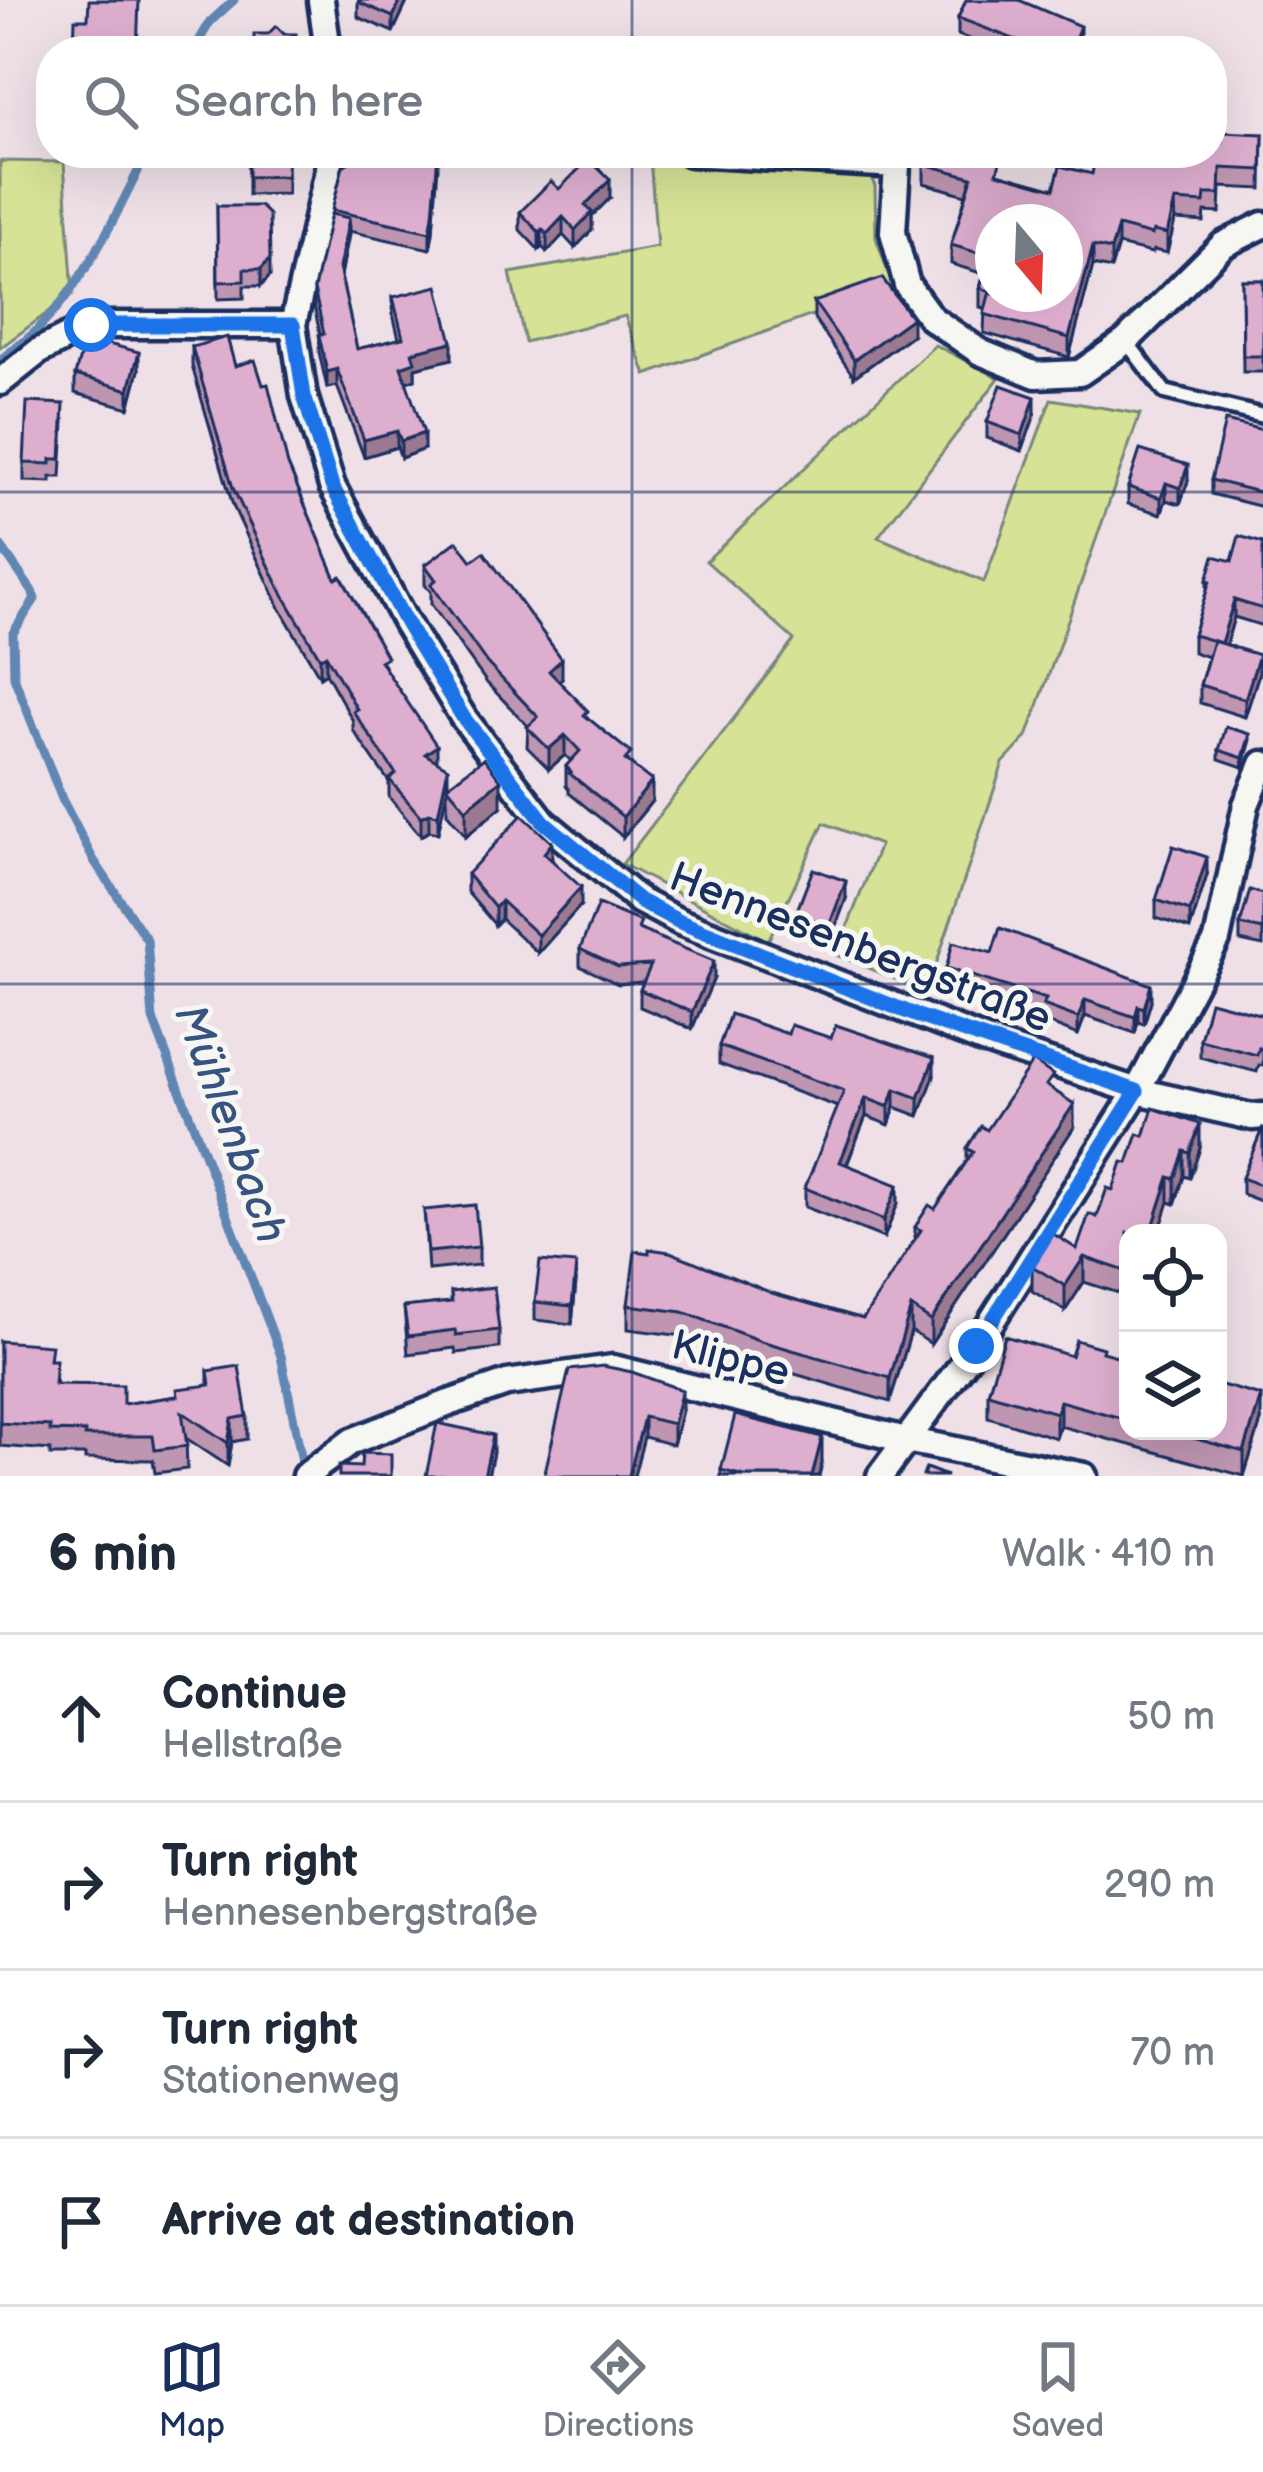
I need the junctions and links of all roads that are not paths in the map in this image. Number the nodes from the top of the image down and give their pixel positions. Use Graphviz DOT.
graph roads {
  1 [pos="321,0"];
  2 [pos="326,36"];
  3 [pos="329,168"];
  4 [pos="897,168"];
  5 [pos="1263,225"];
  6 [pos="293,325"];
  7 [pos="1126,341"];
  8 [pos="0,382"];
  9 [pos="1263,416"];
  10 [pos="1263,764"];
  11 [pos="1137,1091"];
  12 [pos="1263,1116"];
  13 [pos="906,1440"];
  14 [pos="305,1476"];
  15 [pos="880,1476"];
  16 [pos="1084,1476"];
  1 -- 2 [label="street"];
  3 -- 6 [label="street, Hennesenbergstraße"];
  4 -- 7 [label="street"];
  5 -- 7 [label="street"];
  6 -- 8 [label="street"];
  6 -- 11 [label="street, Hennesenbergstraße"];
  7 -- 9 [label="lane"];
  10 -- 11 [label="street"];
  11 -- 12 [label="street, Hennesenbergstraße"];
  11 -- 13 [label="street"];
  13 -- 14 [label="street, Klippe"];
  13 -- 15 [label="street"];
  13 -- 16 [label="street, Klippe"];
}
